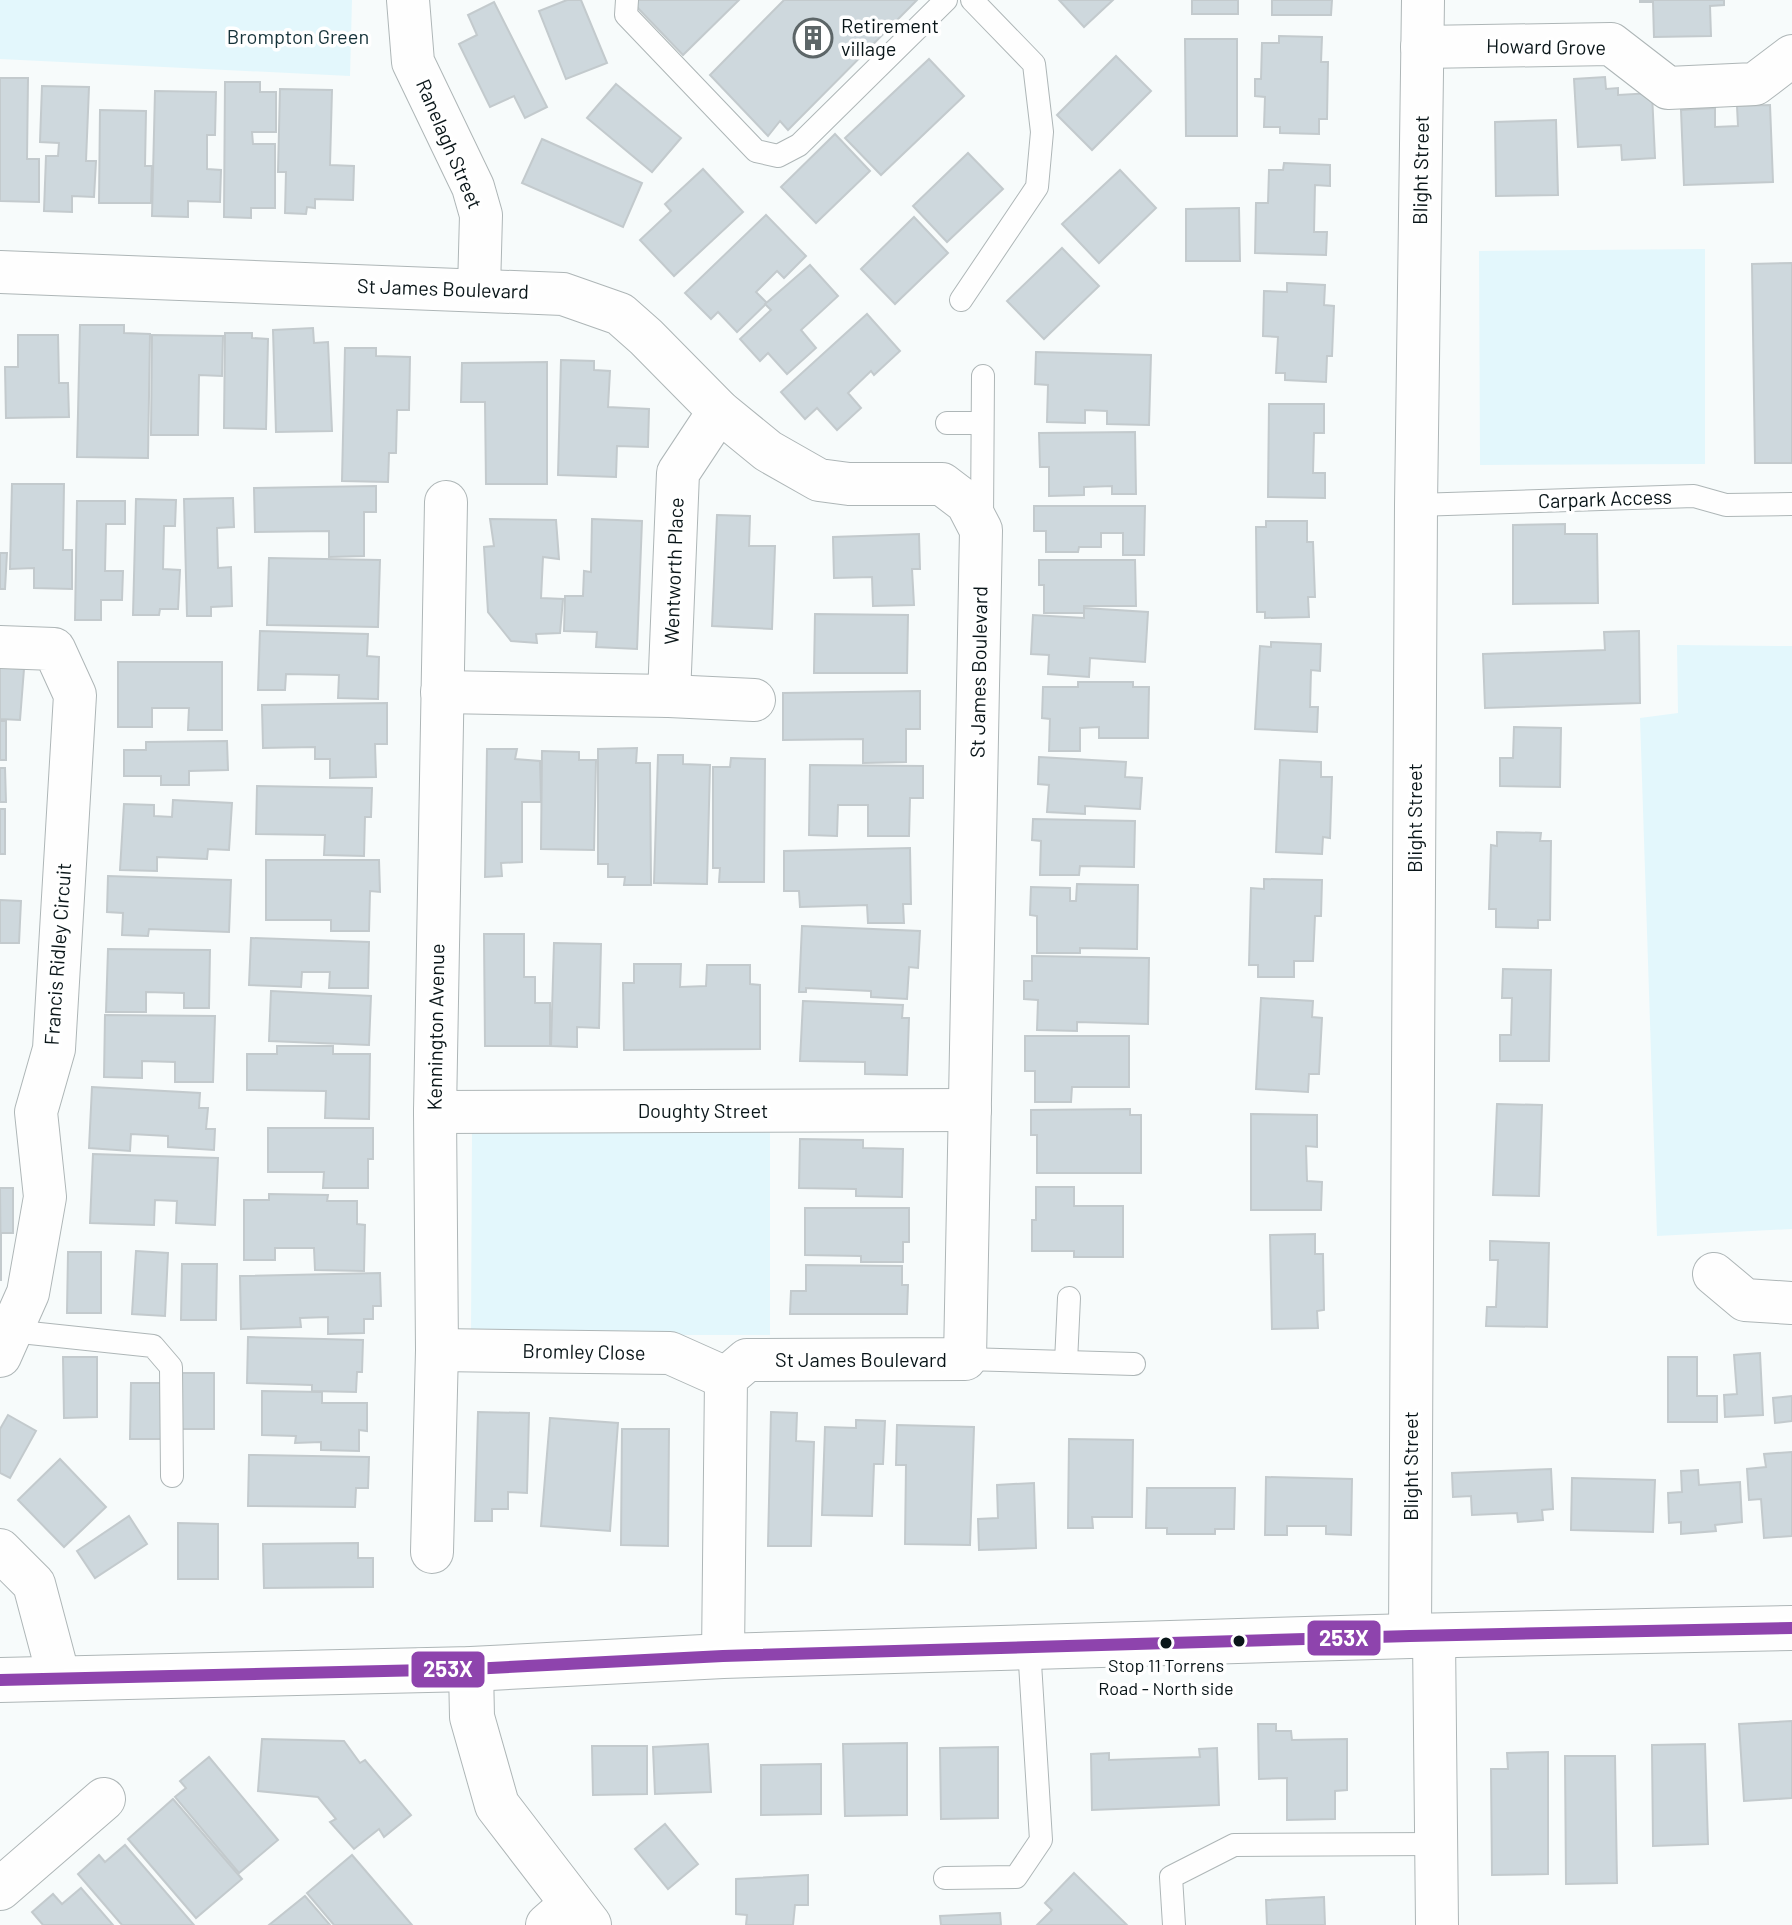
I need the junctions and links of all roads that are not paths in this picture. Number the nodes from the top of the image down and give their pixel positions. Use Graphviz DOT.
graph roads {
  1 [pos="408,0"];
  2 [pos="627,0"];
  3 [pos="946,0"];
  4 [pos="972,0"];
  5 [pos="1423,0"];
  6 [pos="1422,47"];
  7 [pos="1792,56"];
  8 [pos="0,272"];
  9 [pos="479,289"];
  10 [pos="961,300"];
  11 [pos="983,376"];
  12 [pos="719,411"];
  13 [pos="947,423"];
  14 [pos="982,423"];
  15 [pos="446,502"];
  16 [pos="1792,504"];
  17 [pos="1416,505"];
  18 [pos="981,530"];
  19 [pos="0,647"];
  20 [pos="442,692"];
  21 [pos="669,696"];
  22 [pos="754,700"];
  23 [pos="18,1110"];
  24 [pos="970,1110"];
  25 [pos="435,1112"];
  26 [pos="1714,1274"];
  27 [pos="1069,1298"];
  28 [pos="1792,1303"];
  29 [pos="5,1344"];
  30 [pos="437,1350"];
  31 [pos="965,1359"];
  32 [pos="1066,1362"];
  33 [pos="1134,1364"];
  34 [pos="726,1378"];
  35 [pos="172,1476"];
  36 [pos="0,1550"];
  37 [pos="432,1552"];
  38 [pos="1792,1628"];
  39 [pos="1422,1636"];
  40 [pos="1029,1647"];
  41 [pos="723,1656"];
  42 [pos="471,1669"];
  43 [pos="59,1678"];
  44 [pos="0,1680"];
  45 [pos="104,1799"];
  46 [pos="1437,1844"];
  47 [pos="945,1878"];
  48 [pos="0,1889"];
  49 [pos="569,1918"];
  50 [pos="1174,1925"];
  51 [pos="1437,1925"];
  1 -- 9 [label="street, Ranelagh Street"];
  2 -- 3 [label="lane"];
  4 -- 10 [label="lane"];
  5 -- 6 [label="street, Blight Street"];
  6 -- 7 [label="street, Howard Grove"];
  6 -- 17 [label="street, Blight Street"];
  8 -- 9 [label="street, St James Boulevard"];
  9 -- 12 [label="street, St James Boulevard"];
  11 -- 14 [label="lane"];
  12 -- 18 [label="street, St James Boulevard"];
  12 -- 21 [label="street, Wentworth Place"];
  13 -- 14 [label="lane"];
  14 -- 18 [label="lane"];
  15 -- 20 [label="street, Kennington Avenue"];
  16 -- 17 [label="lane, Carpark Access"];
  17 -- 39 [label="street, Blight Street"];
  18 -- 24 [label="street, St James Boulevard"];
  19 -- 23 [label="street, Francis Ridley Circuit"];
  20 -- 21 [label="street"];
  20 -- 25 [label="street, Kennington Avenue"];
  21 -- 22 [label="street"];
  23 -- 29 [label="street, Francis Ridley Circuit"];
  24 -- 25 [label="street, Doughty Street"];
  24 -- 31 [label="street, St James Boulevard"];
  25 -- 30 [label="street, Kennington Avenue"];
  26 -- 28 [label="street"];
  27 -- 32 [label="lane"];
  29 -- 35 [label="lane"];
  30 -- 34 [label="street, Bromley Close"];
  30 -- 37 [label="street, Kennington Avenue"];
  31 -- 32 [label="lane"];
  31 -- 34 [label="street, St James Boulevard"];
  32 -- 33 [label="lane"];
  34 -- 41 [label="street"];
  36 -- 43 [label="street"];
  38 -- 39 [label="main road"];
  39 -- 40 [label="main road"];
  39 -- 46 [label="street, Blight Street"];
  40 -- 41 [label="main road"];
  40 -- 47 [label="lane"];
  41 -- 42 [label="main road"];
  42 -- 43 [label="main road"];
  42 -- 49 [label="main road"];
  43 -- 44 [label="main road"];
  45 -- 48 [label="street"];
  46 -- 50 [label="lane"];
  46 -- 51 [label="street, Blight Street"];
}
